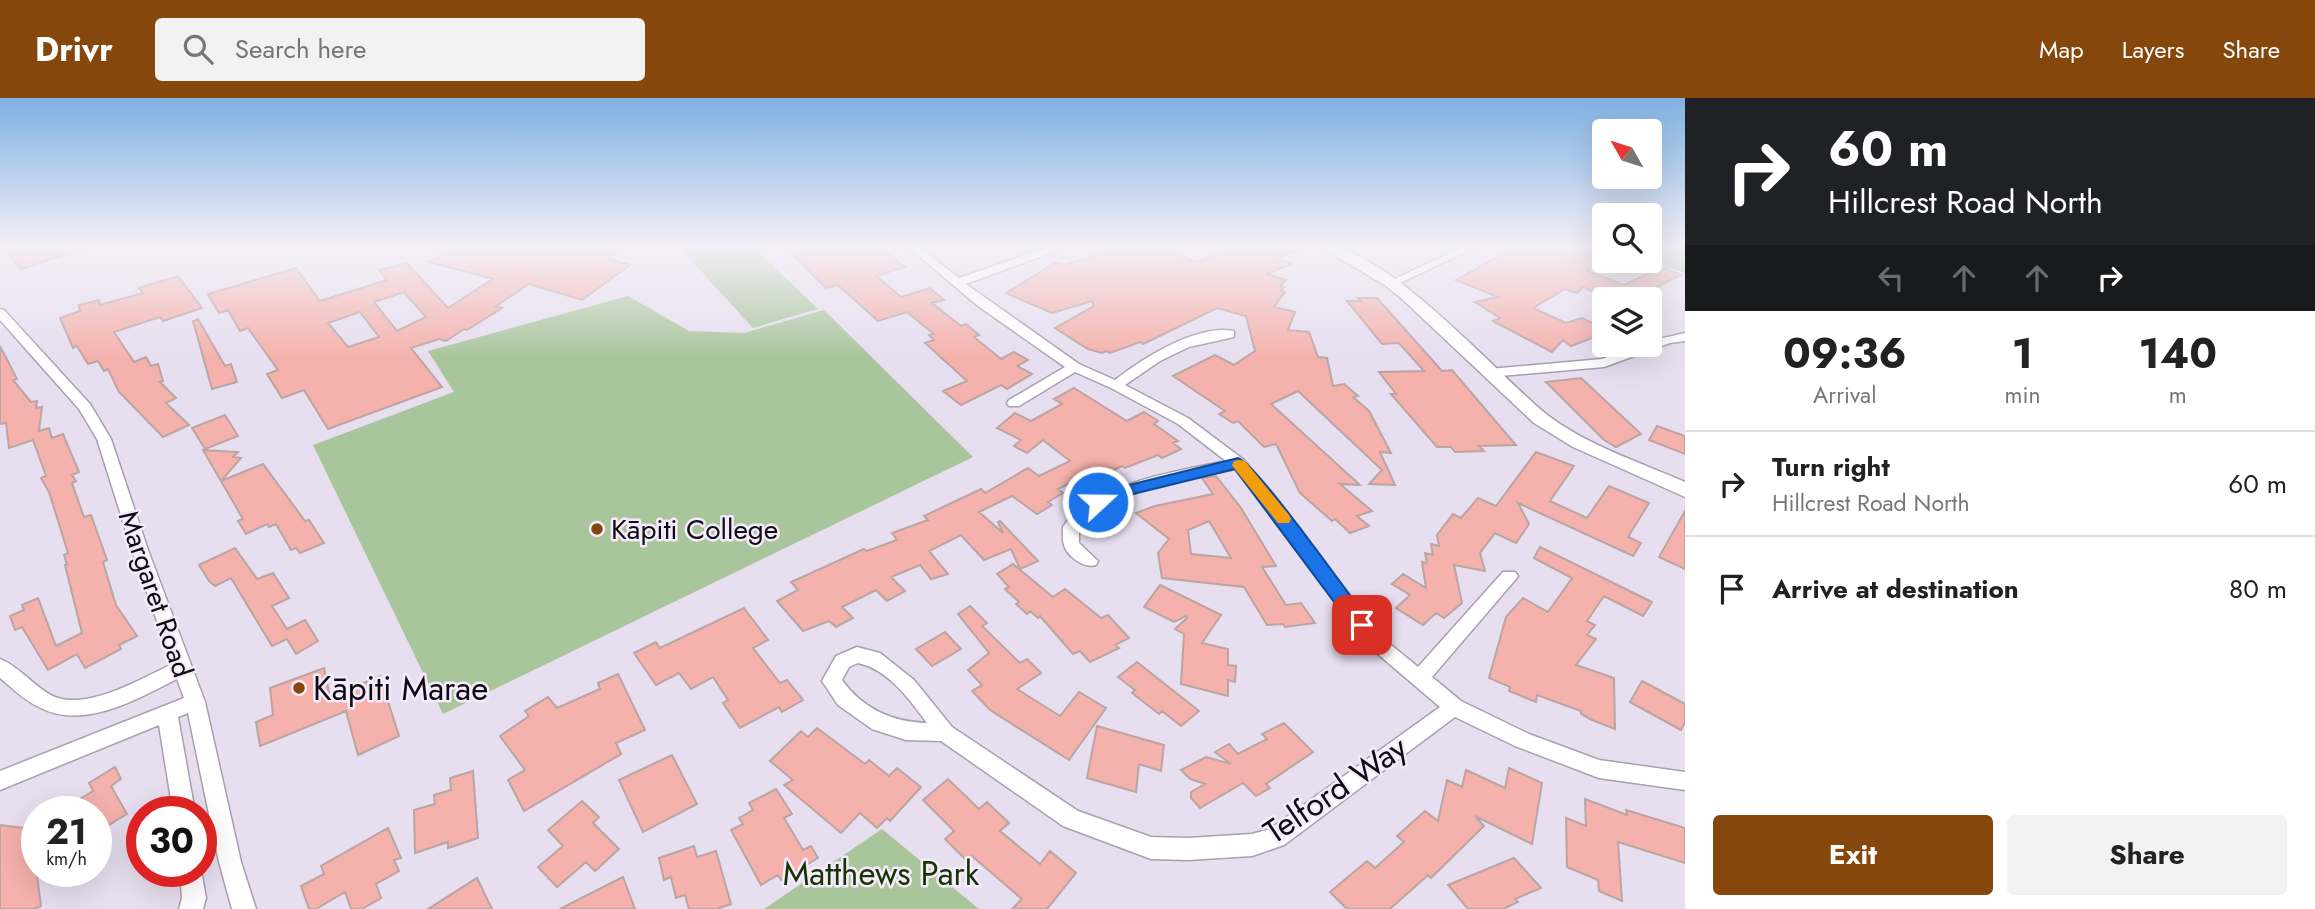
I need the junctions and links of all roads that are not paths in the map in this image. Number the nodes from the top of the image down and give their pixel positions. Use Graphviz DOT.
graph roads {
  1 [pos="958,284"];
  2 [pos="1393,284"];
  3 [pos="1,314"];
  4 [pos="1230,334"];
  5 [pos="1685,337"];
  6 [pos="1074,367"];
  7 [pos="1489,373"];
  8 [pos="1116,385"];
  9 [pos="1014,403"];
  10 [pos="1238,463"];
  11 [pos="1685,490"];
  12 [pos="1090,561"];
  13 [pos="1509,576"];
  14 [pos="0,667"];
  15 [pos="181,668"];
  16 [pos="1419,679"];
  17 [pos="195,702"];
  18 [pos="1454,707"];
  19 [pos="167,713"];
  20 [pos="945,733"];
  21 [pos="0,781"];
  22 [pos="1685,782"];
  23 [pos="181,796"];
  24 [pos="193,887"];
  25 [pos="191,909"];
  26 [pos="244,909"];
  1 -- 6 [label="street"];
  2 -- 7 [label="street"];
  3 -- 15 [label="street, Margaret Road"];
  4 -- 8 [label="street"];
  5 -- 7 [label="street"];
  6 -- 8 [label="street"];
  6 -- 9 [label="street"];
  7 -- 11 [label="street"];
  8 -- 10 [label="street"];
  10 -- 12 [label="street"];
  10 -- 16 [label="street"];
  13 -- 16 [label="street"];
  14 -- 15 [label="street"];
  15 -- 17 [label="street, Margaret Road"];
  16 -- 18 [label="street"];
  17 -- 19 [label="street"];
  17 -- 26 [label="street, Margaret Road"];
  18 -- 20 [label="street, Telford Way"];
  18 -- 22 [label="street"];
  19 -- 21 [label="street"];
  19 -- 23 [label="street"];
  20 -- 20 [label="street, Telford Way"];
  24 -- 25 [label="street"];
}
